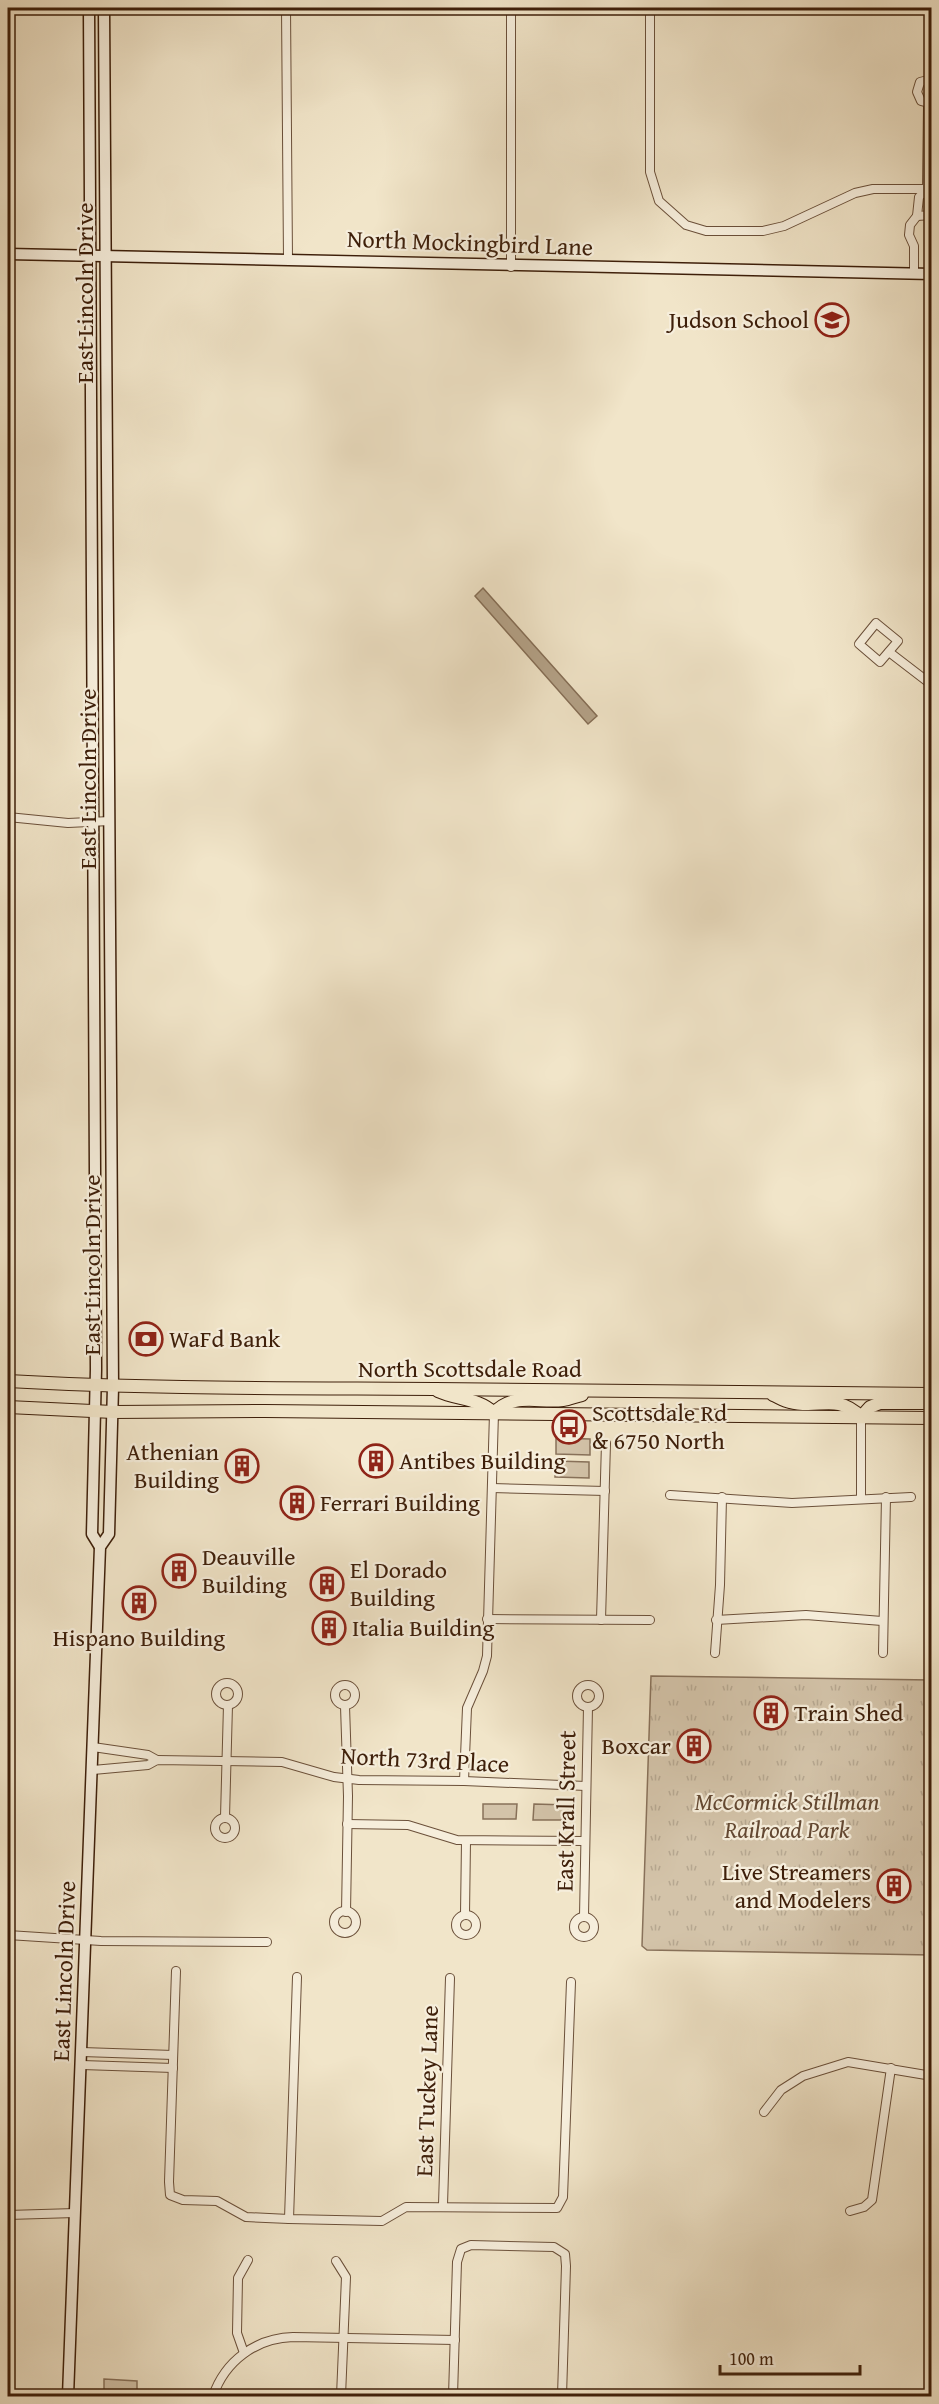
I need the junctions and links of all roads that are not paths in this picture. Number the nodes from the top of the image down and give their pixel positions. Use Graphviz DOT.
graph roads {
  1 [pos="89,8"];
  2 [pos="104,8"];
  3 [pos="286,8"];
  4 [pos="511,8"];
  5 [pos="650,8"];
  6 [pos="90,59"];
  7 [pos="105,60"];
  8 [pos="932,80"];
  9 [pos="930,104"];
  10 [pos="930,191"];
  11 [pos="932,215"];
  12 [pos="917,216"];
  13 [pos="8,254"];
  14 [pos="90,256"];
  15 [pos="106,256"];
  16 [pos="288,259"];
  17 [pos="511,267"];
  18 [pos="914,274"];
  19 [pos="932,274"];
  20 [pos="92,492"];
  21 [pos="108,493"];
  22 [pos="889,652"];
  23 [pos="932,685"];
  24 [pos="8,817"];
  25 [pos="95,821"];
  26 [pos="110,821"];
  27 [pos="8,1382"];
  28 [pos="95,1386"];
  29 [pos="113,1387"];
  30 [pos="334,1389"];
  31 [pos="432,1389"];
  32 [pos="595,1391"];
  33 [pos="766,1392"];
  34 [pos="932,1394"];
  35 [pos="932,1403"];
  36 [pos="8,1407"];
  37 [pos="95,1411"];
  38 [pos="113,1412"];
  39 [pos="334,1412"];
  40 [pos="494,1413"];
  41 [pos="861,1417"];
  42 [pos="932,1418"];
  43 [pos="606,1443"];
  44 [pos="492,1488"];
  45 [pos="605,1491"];
  46 [pos="670,1495"];
  47 [pos="722,1497"];
  48 [pos="886,1497"];
  49 [pos="910,1497"];
  50 [pos="861,1498"];
  51 [pos="100,1547"];
  52 [pos="487,1619"];
  53 [pos="601,1620"];
  54 [pos="650,1620"];
  55 [pos="716,1620"];
  56 [pos="882,1621"];
  57 [pos="715,1653"];
  58 [pos="883,1653"];
  59 [pos="228,1705"];
  60 [pos="345,1706"];
  61 [pos="588,1707"];
  62 [pos="93,1747"];
  63 [pos="157,1760"];
  64 [pos="226,1761"];
  65 [pos="93,1770"];
  66 [pos="346,1778"];
  67 [pos="464,1781"];
  68 [pos="586,1786"];
  69 [pos="225,1817"];
  70 [pos="347,1824"];
  71 [pos="466,1840"];
  72 [pos="585,1841"];
  73 [pos="346,1912"];
  74 [pos="465,1914"];
  75 [pos="584,1916"];
  76 [pos="8,1935"];
  77 [pos="86,1939"];
  78 [pos="267,1942"];
  79 [pos="176,1971"];
  80 [pos="297,1977"];
  81 [pos="450,1978"];
  82 [pos="571,1982"];
  83 [pos="82,2052"];
  84 [pos="173,2055"];
  85 [pos="82,2065"];
  86 [pos="173,2068"];
  87 [pos="891,2068"];
  88 [pos="932,2076"];
  89 [pos="764,2112"];
  90 [pos="443,2205"];
  91 [pos="850,2211"];
  92 [pos="75,2213"];
  93 [pos="8,2215"];
  94 [pos="288,2219"];
  95 [pos="248,2260"];
  96 [pos="336,2260"];
  97 [pos="345,2338"];
  98 [pos="455,2340"];
  99 [pos="244,2353"];
  100 [pos="68,2397"];
  101 [pos="213,2397"];
  102 [pos="342,2397"];
  103 [pos="453,2397"];
  104 [pos="562,2397"];
  1 -- 6 [label="main road, East Lincoln Drive"];
  2 -- 7 [label="main road, East Lincoln Drive"];
  3 -- 16 [label="street"];
  4 -- 17 [label="street"];
  5 -- 10 [label="street"];
  6 -- 7 [label="main road"];
  6 -- 14 [label="main road, East Lincoln Drive"];
  7 -- 15 [label="main road, East Lincoln Drive"];
  8 -- 9 [label="street"];
  9 -- 10 [label="street"];
  10 -- 12 [label="street"];
  11 -- 12 [label="street"];
  12 -- 18 [label="street"];
  13 -- 14 [label="main road, North Mockingbird Lane"];
  14 -- 15 [label="main road, North Mockingbird Lane"];
  14 -- 20 [label="main road, East Lincoln Drive"];
  15 -- 16 [label="main road, North Mockingbird Lane"];
  15 -- 21 [label="main road, East Lincoln Drive"];
  16 -- 17 [label="main road, North Mockingbird Lane"];
  17 -- 18 [label="main road, North Mockingbird Lane"];
  18 -- 19 [label="main road, North Mockingbird Lane"];
  20 -- 21 [label="main road"];
  20 -- 25 [label="main road, East Lincoln Drive"];
  21 -- 26 [label="main road, East Lincoln Drive"];
  22 -- 22 [label="street"];
  22 -- 23 [label="street"];
  24 -- 25 [label="street"];
  25 -- 26 [label="street"];
  25 -- 28 [label="main road, East Lincoln Drive"];
  26 -- 29 [label="main road, East Lincoln Drive"];
  27 -- 28 [label="main road, North Scottsdale Road"];
  28 -- 29 [label="main road, North Scottsdale Road"];
  28 -- 37 [label="main road, East Lincoln Drive"];
  29 -- 30 [label="main road, North Scottsdale Road"];
  29 -- 38 [label="main road, East Lincoln Drive"];
  30 -- 31 [label="main road, North Scottsdale Road"];
  30 -- 39 [label="main road"];
  31 -- 32 [label="main road, North Scottsdale Road"];
  31 -- 40 [label="main road"];
  32 -- 33 [label="main road, North Scottsdale Road"];
  32 -- 40 [label="main road"];
  33 -- 34 [label="main road, North Scottsdale Road"];
  33 -- 41 [label="main road"];
  35 -- 41 [label="main road"];
  36 -- 37 [label="main road, North Scottsdale Road"];
  37 -- 38 [label="main road, North Scottsdale Road"];
  37 -- 51 [label="main road, East Lincoln Drive"];
  38 -- 39 [label="main road, North Scottsdale Road"];
  38 -- 51 [label="main road, East Lincoln Drive"];
  39 -- 40 [label="main road, North Scottsdale Road"];
  40 -- 41 [label="main road, North Scottsdale Road"];
  40 -- 44 [label="street"];
  41 -- 42 [label="main road, North Scottsdale Road"];
  41 -- 50 [label="street"];
  43 -- 45 [label="street"];
  44 -- 45 [label="street"];
  44 -- 52 [label="street"];
  45 -- 53 [label="street"];
  46 -- 47 [label="street"];
  47 -- 50 [label="street"];
  47 -- 55 [label="street"];
  48 -- 49 [label="street"];
  48 -- 50 [label="street"];
  48 -- 56 [label="street"];
  51 -- 62 [label="main road, East Lincoln Drive"];
  52 -- 53 [label="street"];
  52 -- 67 [label="street"];
  53 -- 54 [label="street"];
  55 -- 56 [label="street"];
  55 -- 57 [label="street"];
  56 -- 58 [label="street"];
  59 -- 64 [label="street"];
  60 -- 66 [label="street"];
  61 -- 68 [label="street, East Krall Street"];
  62 -- 63 [label="street, North 73rd Place"];
  62 -- 65 [label="main road, East Lincoln Drive"];
  63 -- 64 [label="street, North 73rd Place"];
  63 -- 65 [label="street, North 73rd Place"];
  64 -- 66 [label="street, North 73rd Place"];
  64 -- 69 [label="street"];
  65 -- 77 [label="main road, East Lincoln Drive"];
  66 -- 67 [label="street, North 73rd Place"];
  66 -- 70 [label="street"];
  67 -- 68 [label="street, North 73rd Place"];
  68 -- 72 [label="street, East Krall Street"];
  70 -- 71 [label="street"];
  70 -- 73 [label="street"];
  71 -- 72 [label="street"];
  71 -- 74 [label="street"];
  72 -- 75 [label="street, East Krall Street"];
  76 -- 77 [label="street"];
  77 -- 78 [label="street"];
  77 -- 83 [label="main road, East Lincoln Drive"];
  79 -- 84 [label="street"];
  80 -- 94 [label="street"];
  81 -- 90 [label="street, East Tuckey Lane"];
  82 -- 90 [label="street"];
  83 -- 84 [label="street"];
  83 -- 85 [label="main road, East Lincoln Drive"];
  84 -- 86 [label="street"];
  85 -- 86 [label="street"];
  85 -- 92 [label="main road, East Lincoln Drive"];
  86 -- 94 [label="street"];
  87 -- 88 [label="street"];
  87 -- 89 [label="street"];
  87 -- 91 [label="street"];
  90 -- 94 [label="street"];
  92 -- 93 [label="street"];
  92 -- 100 [label="main road, East Lincoln Drive"];
  95 -- 99 [label="street"];
  96 -- 97 [label="street"];
  97 -- 98 [label="street"];
  97 -- 99 [label="street"];
  97 -- 102 [label="street"];
  98 -- 103 [label="street"];
  98 -- 104 [label="street"];
  99 -- 101 [label="street"];
}
